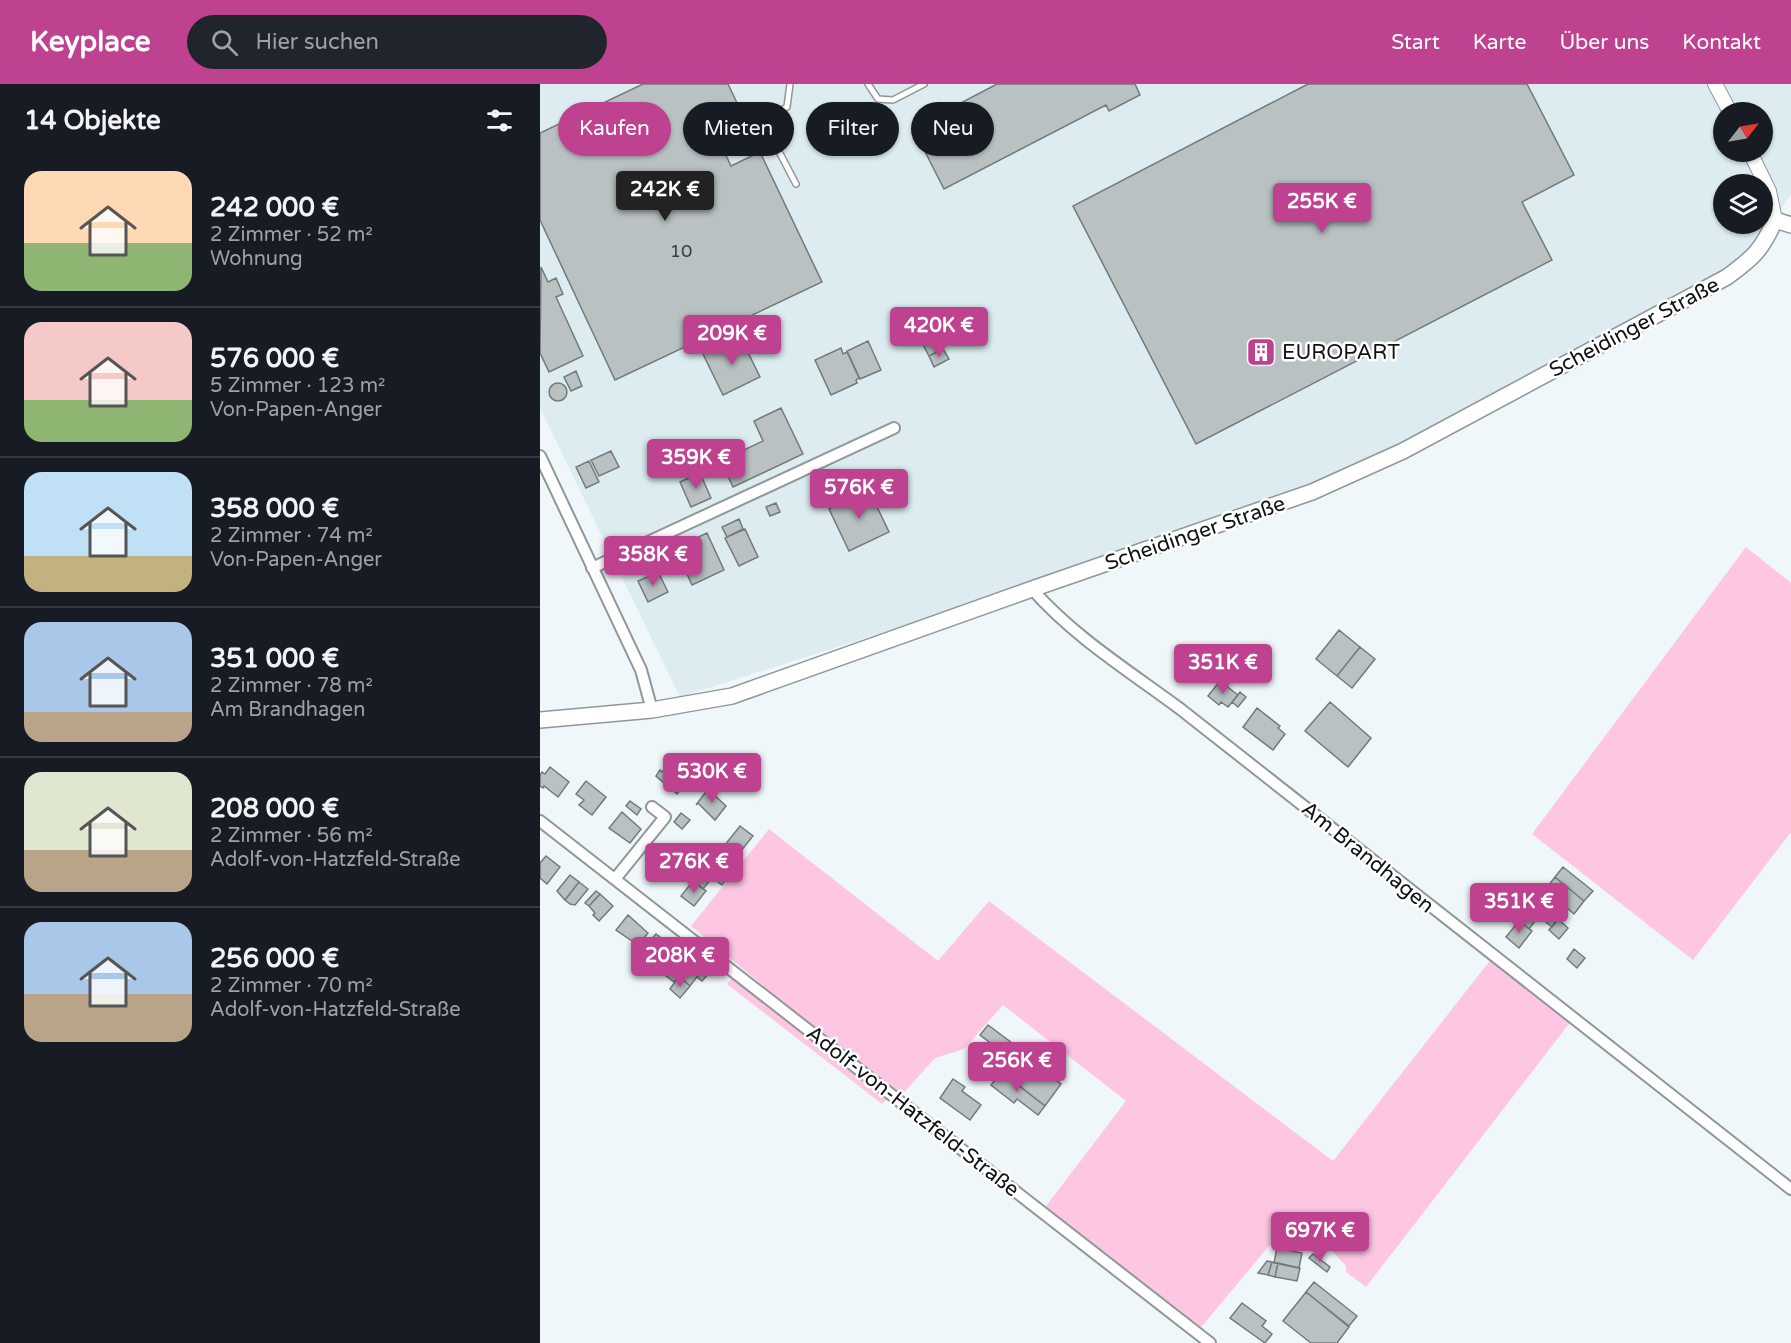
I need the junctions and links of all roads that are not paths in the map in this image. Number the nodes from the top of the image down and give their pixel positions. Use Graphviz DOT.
graph roads {
  1 [pos="790,84"];
  2 [pos="868,84"];
  3 [pos="924,84"];
  4 [pos="1715,84"];
  5 [pos="1725,102"];
  6 [pos="1755,162"];
  7 [pos="796,184"];
  8 [pos="1775,220"];
  9 [pos="1791,225"];
  10 [pos="894,428"];
  11 [pos="540,456"];
  12 [pos="592,568"];
  13 [pos="1032,589"];
  14 [pos="652,710"];
  15 [pos="540,720"];
  16 [pos="652,807"];
  17 [pos="540,821"];
  18 [pos="615,879"];
  19 [pos="1791,1189"];
  20 [pos="1210,1343"];
  1 -- 7 [label="lane"];
  2 -- 3 [label="lane"];
  4 -- 5 [label="street"];
  6 -- 8 [label="street"];
  8 -- 9 [label="main road"];
  8 -- 13 [label="main road, Scheidinger Straße"];
  10 -- 12 [label="street"];
  11 -- 12 [label="street"];
  12 -- 14 [label="street"];
  13 -- 14 [label="main road, Scheidinger Straße"];
  13 -- 19 [label="street, Am Brandhagen"];
  14 -- 15 [label="main road, Scheidinger Straße"];
  16 -- 18 [label="street"];
  17 -- 18 [label="street, Adolf-von-Hatzfeld-Straße"];
  18 -- 20 [label="street, Adolf-von-Hatzfeld-Straße"];
}
